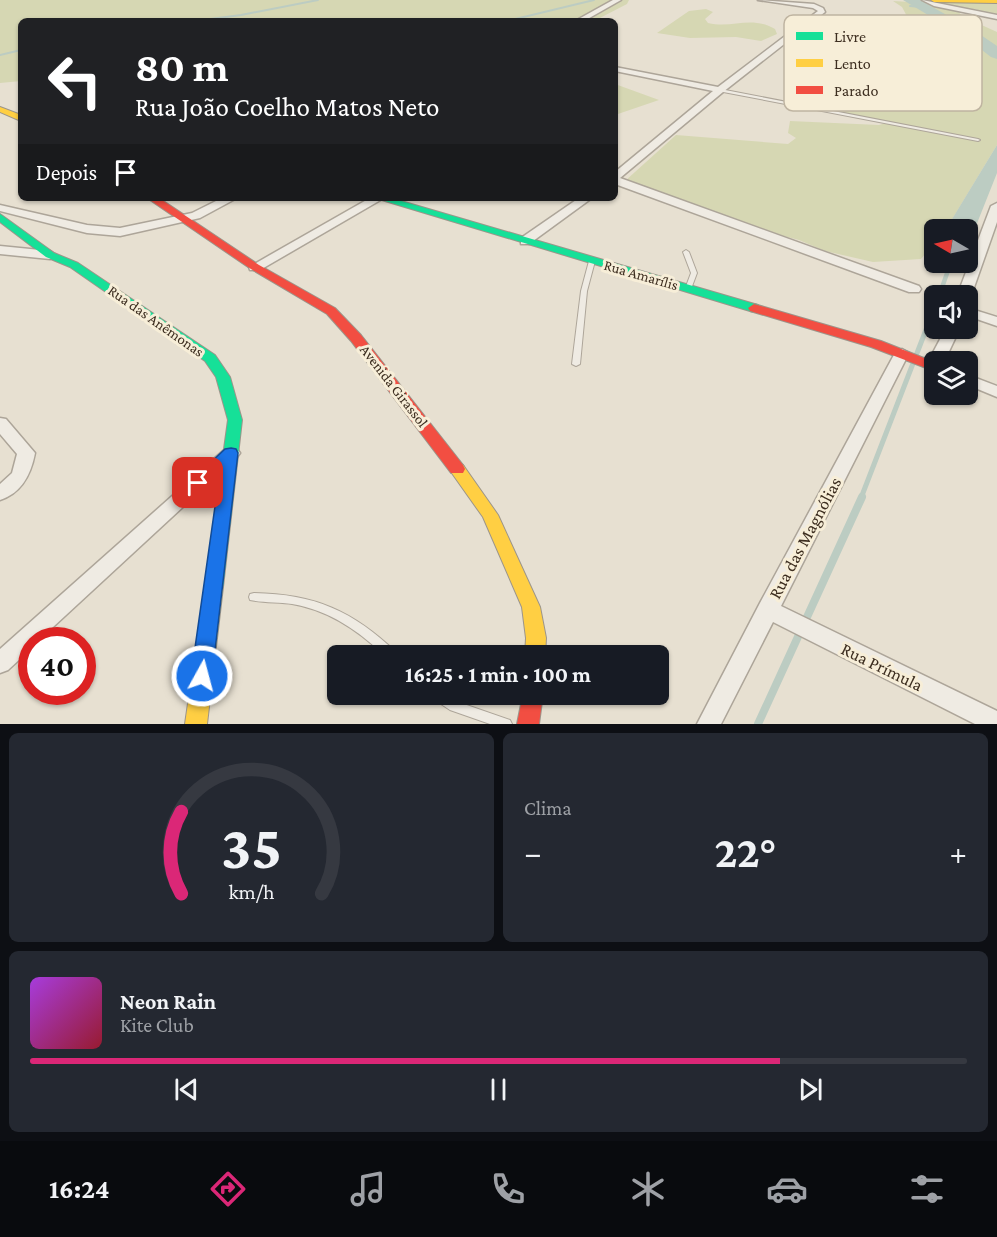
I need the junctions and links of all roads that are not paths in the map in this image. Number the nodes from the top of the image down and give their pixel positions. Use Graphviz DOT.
graph roads {
  1 [pos="618,0"];
  2 [pos="761,0"];
  3 [pos="925,0"];
  4 [pos="934,0"];
  5 [pos="943,0"];
  6 [pos="997,1"];
  7 [pos="818,15"];
  8 [pos="997,17"];
  9 [pos="585,18"];
  10 [pos="784,41"];
  11 [pos="618,70"];
  12 [pos="720,90"];
  13 [pos="784,102"];
  14 [pos="0,109"];
  15 [pos="828,111"];
  16 [pos="18,117"];
  17 [pos="978,140"];
  18 [pos="618,176"];
  19 [pos="618,180"];
  20 [pos="156,201"];
  21 [pos="208,201"];
  22 [pos="225,201"];
  23 [pos="374,201"];
  24 [pos="389,201"];
  25 [pos="582,201"];
  26 [pos="997,206"];
  27 [pos="0,208"];
  28 [pos="0,217"];
  29 [pos="179,218"];
  30 [pos="525,241"];
  31 [pos="0,250"];
  32 [pos="686,252"];
  33 [pos="50,255"];
  34 [pos="591,261"];
  35 [pos="255,267"];
  36 [pos="968,285"];
  37 [pos="688,289"];
  38 [pos="914,289"];
  39 [pos="978,315"];
  40 [pos="997,322"];
  41 [pos="907,355"];
  42 [pos="924,362"];
  43 [pos="576,364"];
  44 [pos="978,384"];
  45 [pos="997,392"];
  46 [pos="0,423"];
  47 [pos="231,453"];
  48 [pos="0,493"];
  49 [pos="254,597"];
  50 [pos="776,615"];
  51 [pos="382,645"];
  52 [pos="536,645"];
  53 [pos="0,663"];
  54 [pos="452,705"];
  55 [pos="531,705"];
  56 [pos="997,723"];
  57 [pos="196,724"];
  58 [pos="506,724"];
  59 [pos="528,724"];
  60 [pos="710,724"];
  1 -- 9 [label="street"];
  2 -- 7 [label="street"];
  3 -- 8 [label="street"];
  4 -- 5 [label="main road"];
  5 -- 6 [label="main road"];
  10 -- 12 [label="street"];
  11 -- 12 [label="street"];
  12 -- 13 [label="lane"];
  12 -- 18 [label="street"];
  14 -- 16 [label="main road"];
  15 -- 17 [label="lane"];
  19 -- 38 [label="street"];
  20 -- 29 [label="main road, Avenida Girassol"];
  21 -- 29 [label="street"];
  22 -- 29 [label="street"];
  23 -- 35 [label="street"];
  24 -- 30 [label="main road, Rua Amarílis"];
  25 -- 30 [label="street"];
  26 -- 36 [label="street"];
  27 -- 29 [label="street"];
  28 -- 33 [label="main road, Rua das Anêmonas"];
  29 -- 35 [label="main road, Avenida Girassol"];
  30 -- 34 [label="main road, Rua Amarílis"];
  31 -- 33 [label="street"];
  32 -- 37 [label="lane"];
  33 -- 47 [label="main road, Rua das Anêmonas"];
  34 -- 37 [label="main road, Rua Amarílis"];
  34 -- 43 [label="lane"];
  35 -- 52 [label="main road, Avenida Girassol"];
  37 -- 41 [label="main road, Rua Amarílis"];
  39 -- 40 [label="street"];
  41 -- 42 [label="main road, Rua Amarílis"];
  41 -- 50 [label="street, Rua das Magnólias"];
  44 -- 45 [label="street"];
  46 -- 48 [label="street"];
  47 -- 53 [label="street"];
  47 -- 57 [label="main road, Rua das Anêmonas"];
  49 -- 51 [label="lane"];
  50 -- 56 [label="street, Rua Prímula"];
  50 -- 60 [label="street, Rua das Magnólias"];
  54 -- 58 [label="lane"];
  55 -- 59 [label="main road"];
}
